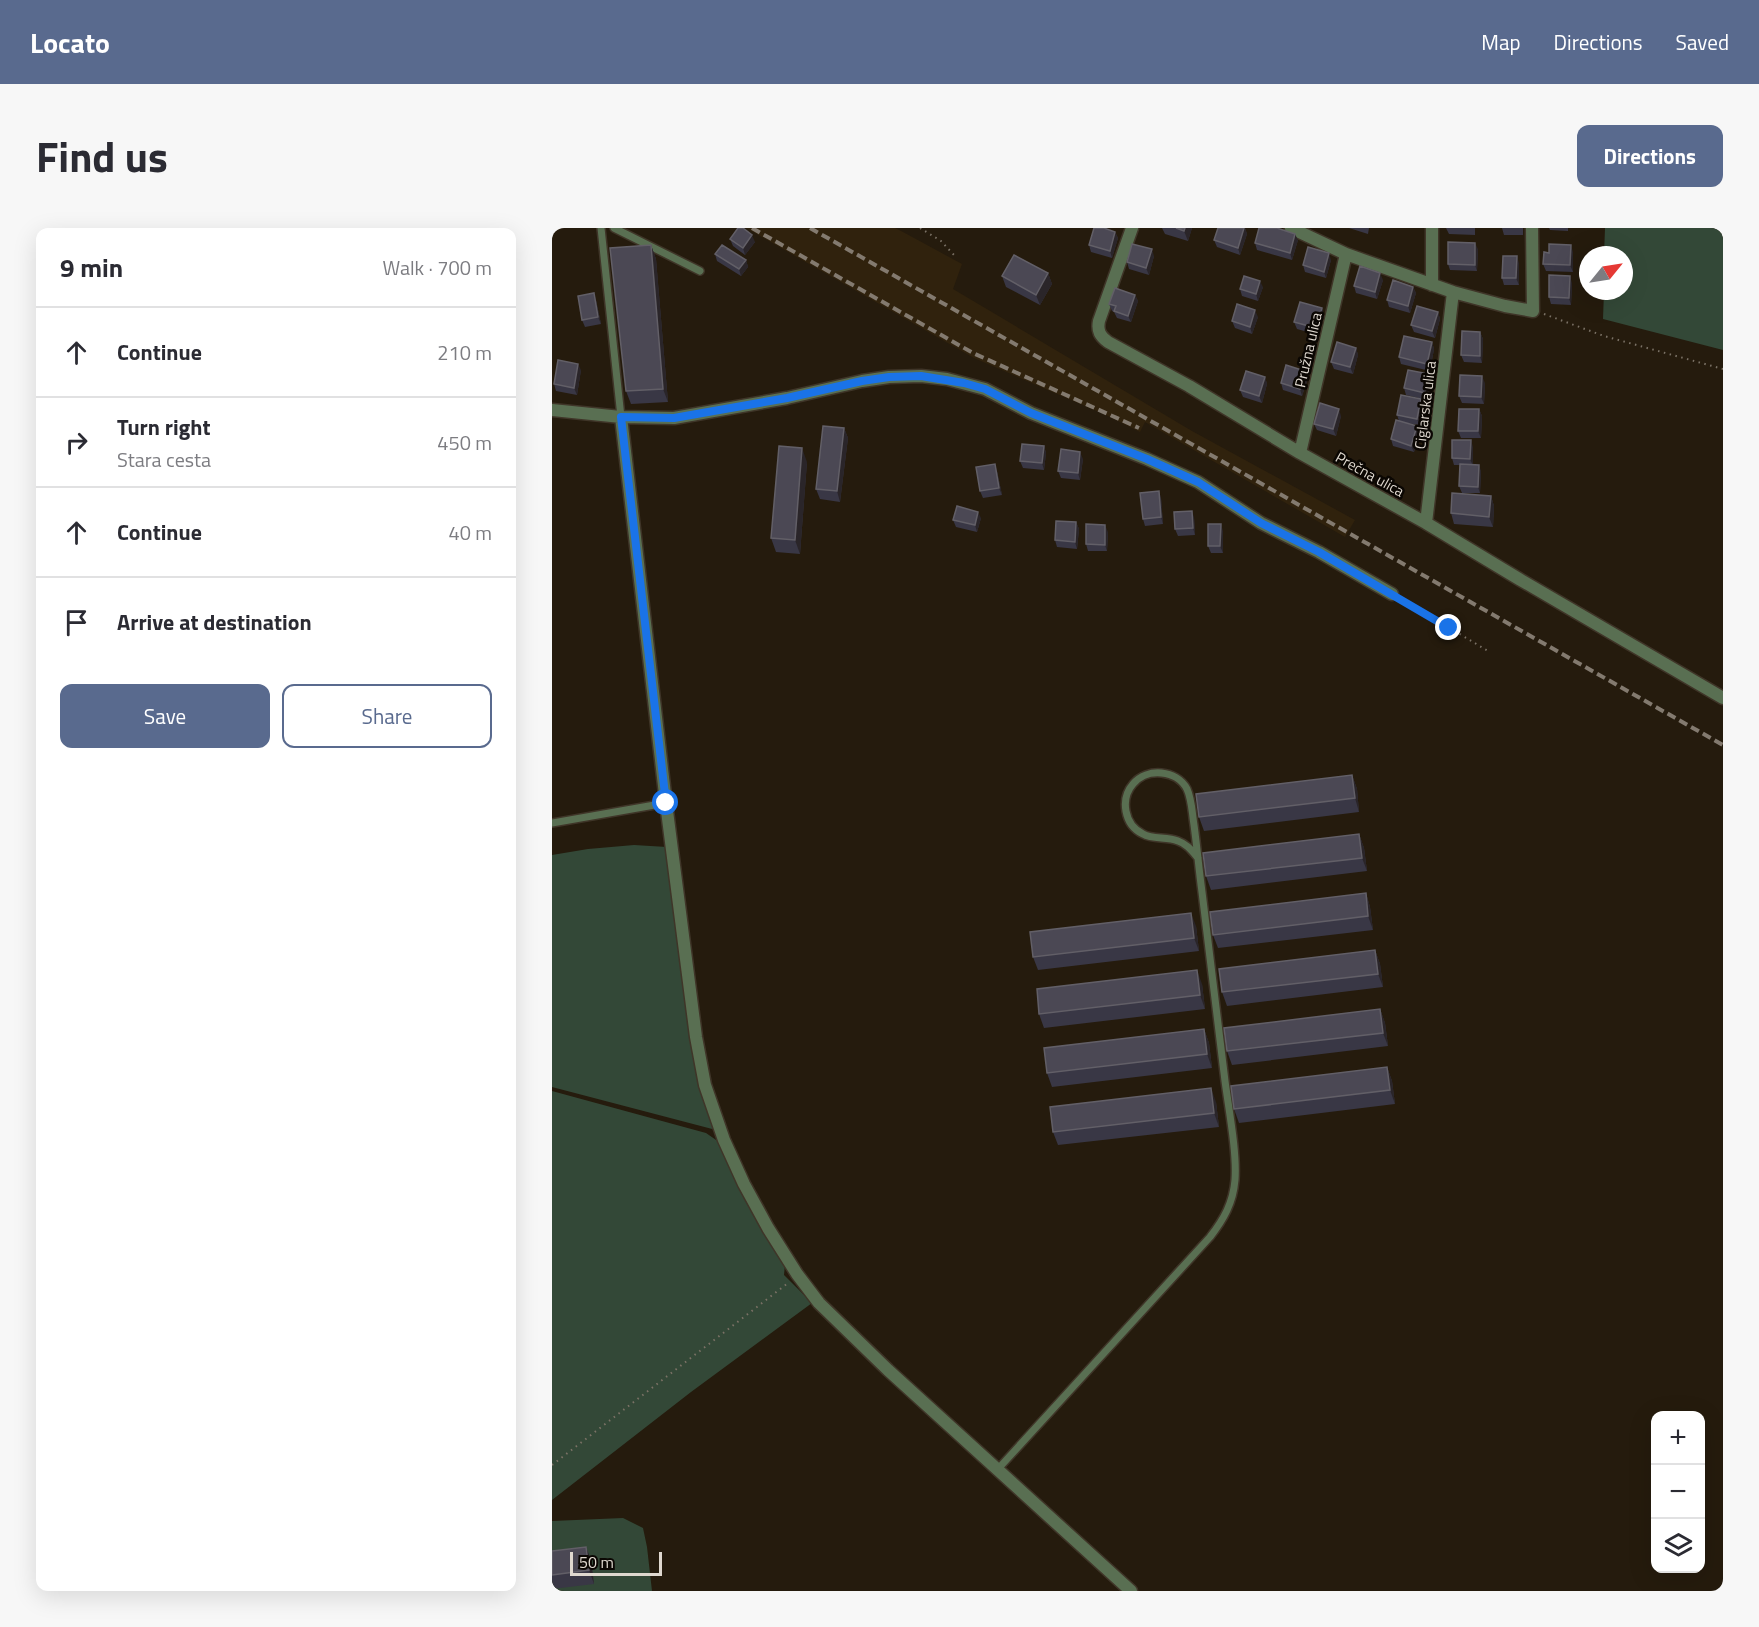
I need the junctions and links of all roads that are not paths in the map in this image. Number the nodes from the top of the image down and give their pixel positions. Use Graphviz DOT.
graph roads {
  1 [pos="601,228"];
  2 [pos="614,228"];
  3 [pos="1132,228"];
  4 [pos="1291,228"];
  5 [pos="1432,228"];
  6 [pos="1532,228"];
  7 [pos="1346,255"];
  8 [pos="700,271"];
  9 [pos="1432,285"];
  10 [pos="1453,292"];
  11 [pos="552,410"];
  12 [pos="621,417"];
  13 [pos="1300,453"];
  14 [pos="1426,523"];
  15 [pos="1392,594"];
  16 [pos="1723,698"];
  17 [pos="666,803"];
  18 [pos="552,823"];
  19 [pos="1198,858"];
  20 [pos="998,1469"];
  21 [pos="1131,1591"];
  1 -- 12 [label="lane"];
  2 -- 8 [label="lane"];
  3 -- 13 [label="street, Prečna ulica"];
  4 -- 7 [label="street"];
  5 -- 9 [label="street"];
  6 -- 10 [label="street"];
  7 -- 9 [label="street"];
  7 -- 13 [label="street, Pružna ulica"];
  9 -- 10 [label="street"];
  10 -- 14 [label="street, Ciglarska ulica"];
  11 -- 12 [label="street"];
  12 -- 15 [label="street"];
  12 -- 17 [label="street"];
  13 -- 14 [label="street, Prečna ulica"];
  14 -- 16 [label="street, Prečna ulica"];
  17 -- 18 [label="lane"];
  17 -- 20 [label="street"];
  19 -- 19 [label="lane"];
  19 -- 20 [label="lane"];
  20 -- 21 [label="street"];
}
